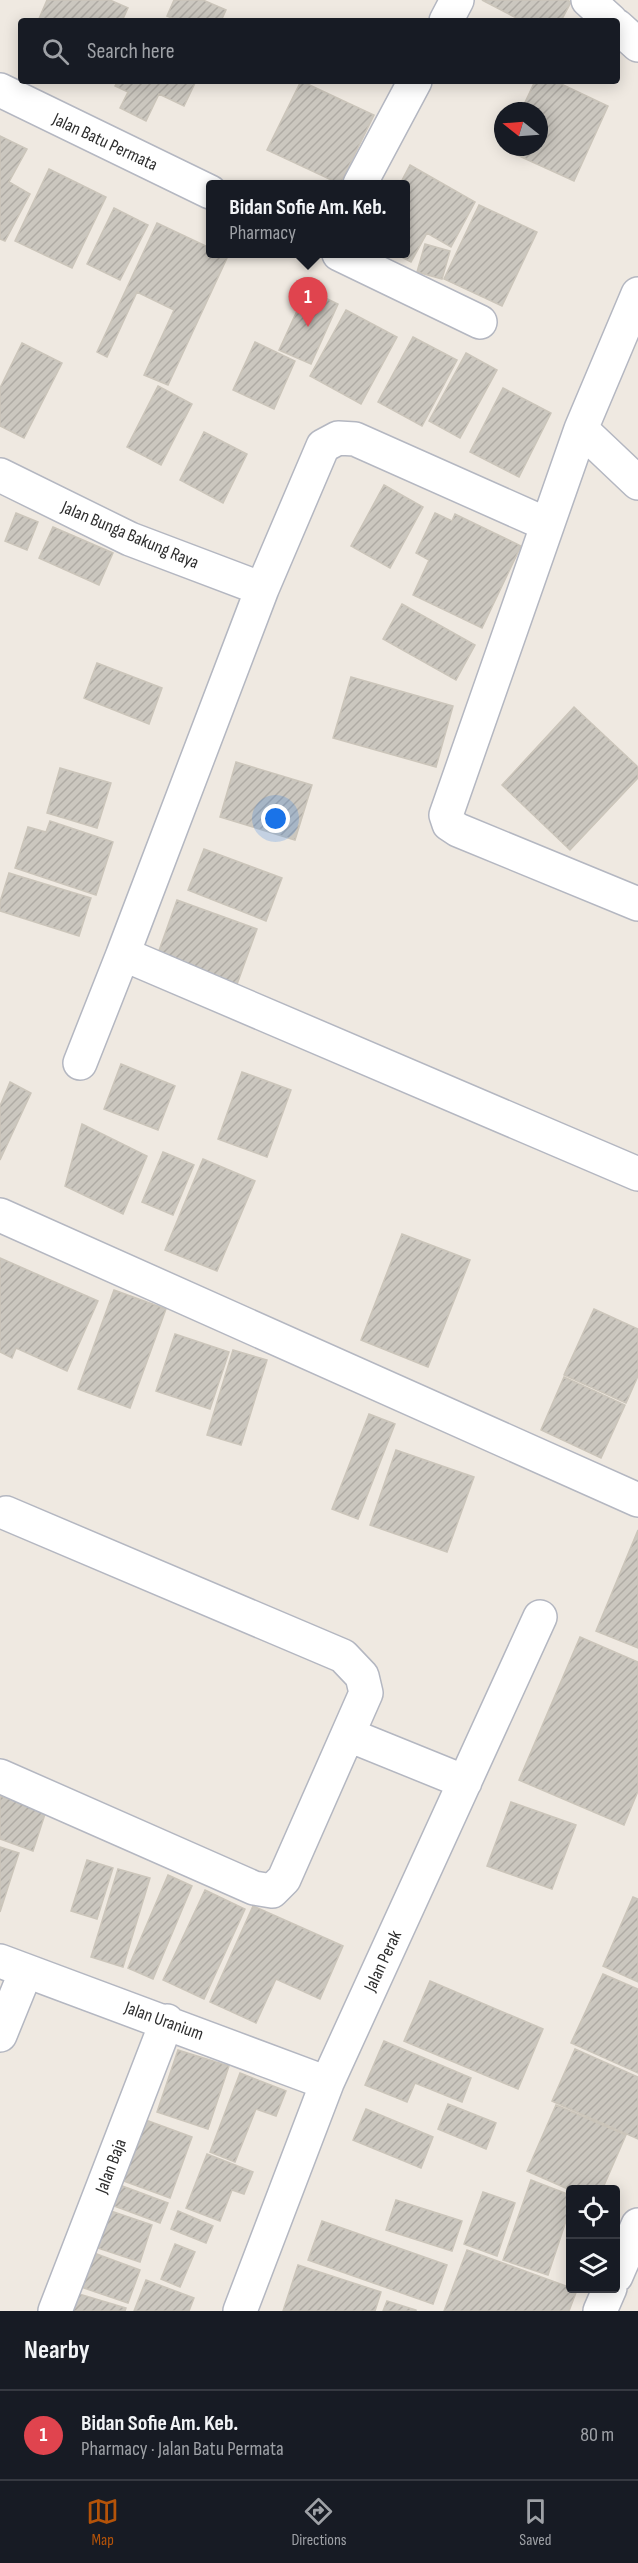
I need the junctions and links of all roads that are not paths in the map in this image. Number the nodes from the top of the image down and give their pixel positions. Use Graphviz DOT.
graph roads {
  1 [pos="457,0"];
  2 [pos="588,0"];
  3 [pos="448,18"];
  4 [pos="608,18"];
  5 [pos="620,29"];
  6 [pos="638,45"];
  7 [pos="413,84"];
  8 [pos="0,90"];
  9 [pos="362,180"];
  10 [pos="206,190"];
  11 [pos="347,258"];
  12 [pos="638,294"];
  13 [pos="480,322"];
  14 [pos="582,429"];
  15 [pos="0,476"];
  16 [pos="638,483"];
  17 [pos="546,524"];
  18 [pos="262,589"];
  19 [pos="638,904"];
  20 [pos="123,954"];
  21 [pos="80,1063"];
  22 [pos="638,1174"];
  23 [pos="0,1215"];
  24 [pos="638,1500"];
  25 [pos="6,1513"];
  26 [pos="540,1617"];
  27 [pos="349,1735"];
  28 [pos="0,1776"];
  29 [pos="465,1782"];
  30 [pos="13,1966"];
  31 [pos="167,2021"];
  32 [pos="0,2035"];
  33 [pos="327,2083"];
  34 [pos="638,2225"];
  35 [pos="620,2265"];
  36 [pos="608,2293"];
  37 [pos="55,2311"];
  38 [pos="240,2311"];
  39 [pos="600,2311"];
  1 -- 3 [label="street"];
  2 -- 4 [label="street"];
  5 -- 6 [label="street"];
  7 -- 9 [label="street"];
  8 -- 10 [label="street, Jalan Batu Permata"];
  11 -- 13 [label="street"];
  12 -- 14 [label="street"];
  14 -- 16 [label="street"];
  14 -- 17 [label="street"];
  15 -- 18 [label="street, Jalan Bunga Bakung Raya"];
  17 -- 18 [label="street"];
  17 -- 19 [label="street"];
  18 -- 20 [label="street"];
  20 -- 21 [label="street"];
  20 -- 22 [label="street"];
  23 -- 24 [label="street"];
  25 -- 27 [label="street"];
  26 -- 29 [label="street, Jalan Perak"];
  27 -- 28 [label="street"];
  27 -- 29 [label="street"];
  29 -- 33 [label="street, Jalan Perak"];
  30 -- 31 [label="street, Jalan Uranium"];
  30 -- 32 [label="street"];
  31 -- 33 [label="street, Jalan Uranium"];
  31 -- 37 [label="street, Jalan Baja"];
  33 -- 38 [label="street, Jalan Perak"];
  34 -- 35 [label="street"];
  36 -- 39 [label="street"];
}
